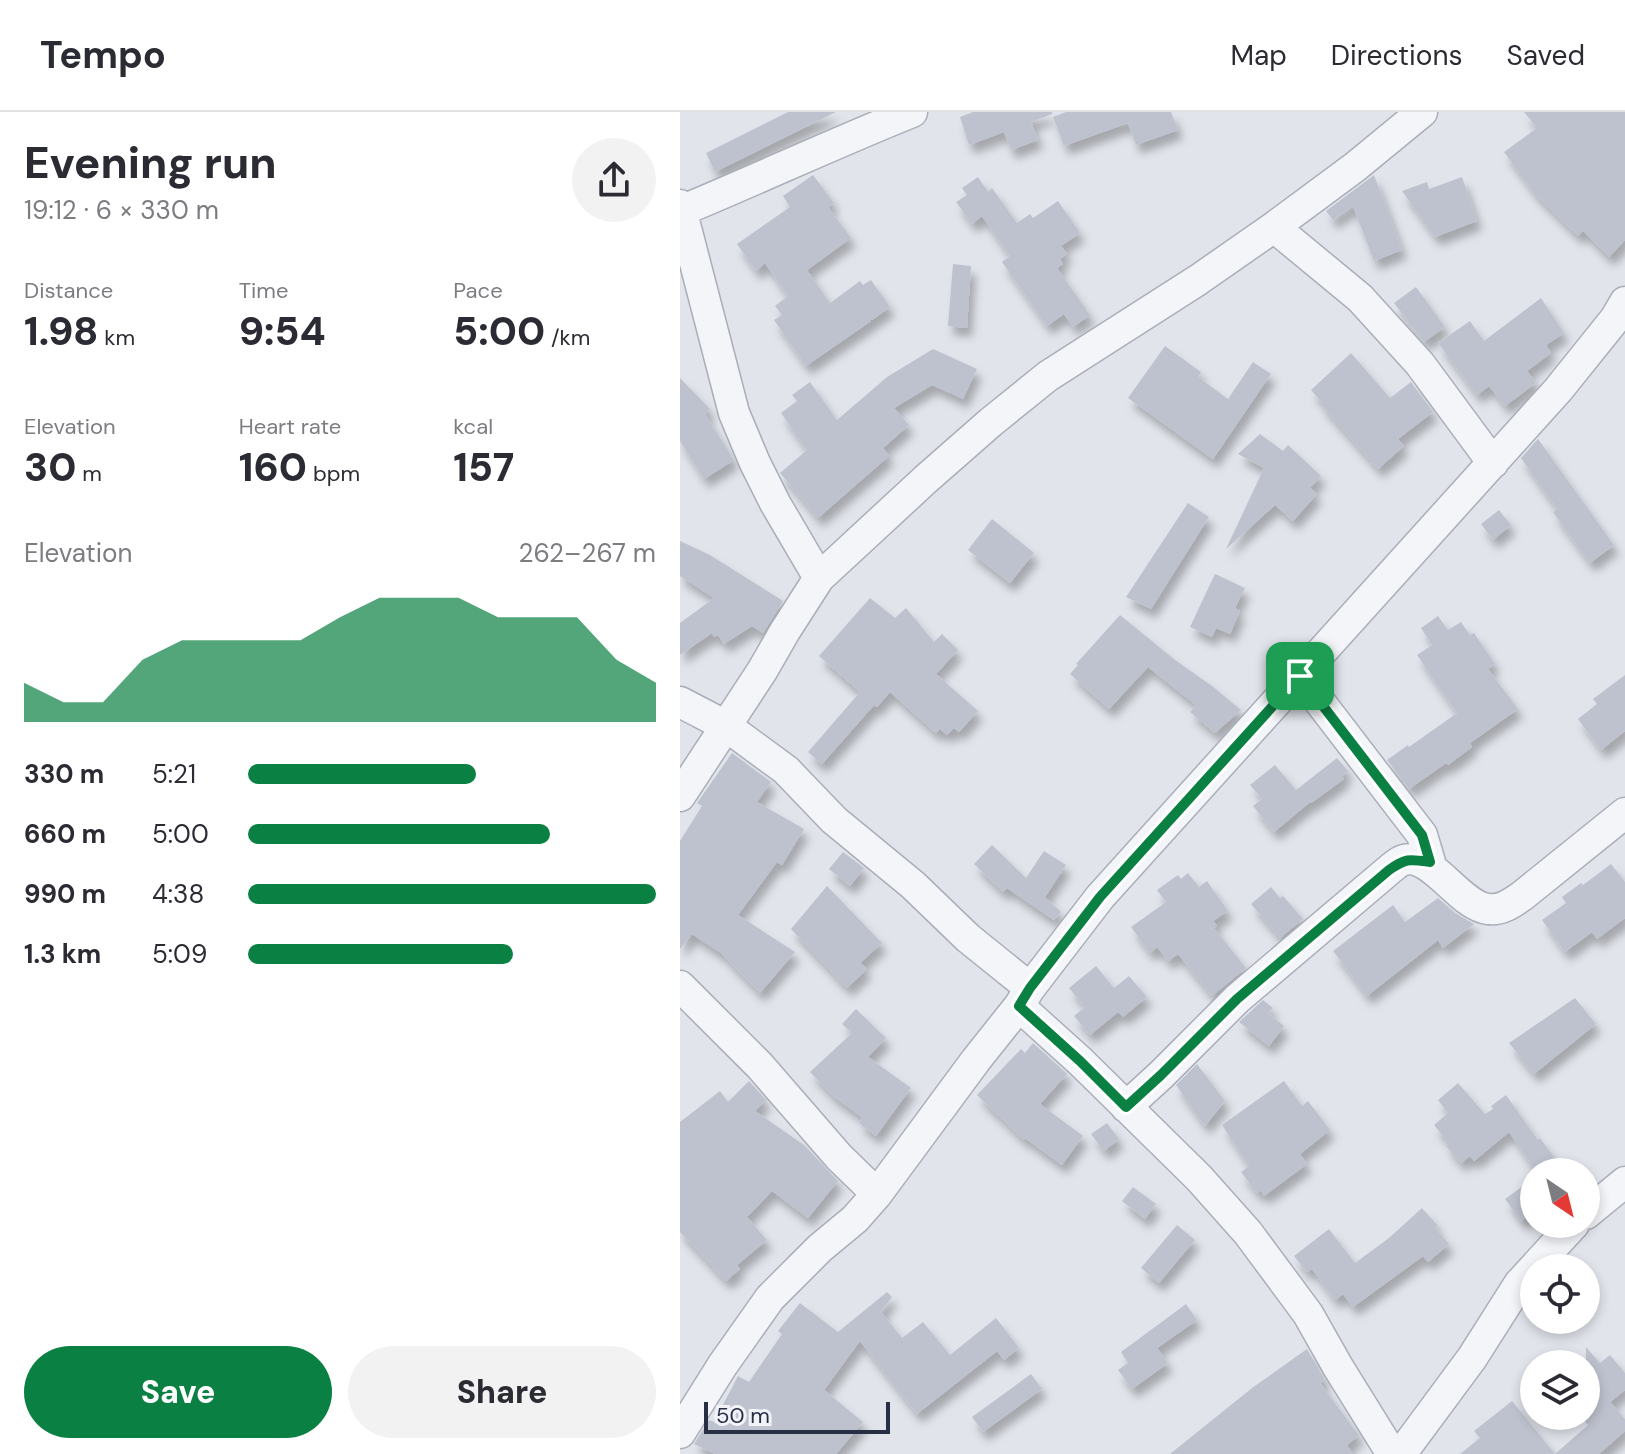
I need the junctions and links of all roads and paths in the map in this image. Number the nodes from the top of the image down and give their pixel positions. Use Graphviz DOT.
graph roads {
  1 [pos="912,112"];
  2 [pos="1422,112"];
  3 [pos="681,208"];
  4 [pos="1274,227"];
  5 [pos="1625,302"];
  6 [pos="1493,463"];
  7 [pos="819,578"];
  8 [pos="1300,676"];
  9 [pos="680,702"];
  10 [pos="726,726"];
  11 [pos="680,796"];
  12 [pos="1625,813"];
  13 [pos="1422,861"];
  14 [pos="680,986"];
  15 [pos="1024,997"];
  16 [pos="1126,1107"];
  17 [pos="1625,1182"];
  18 [pos="877,1194"];
  19 [pos="1600,1203"];
  20 [pos="1561,1238"];
  21 [pos="680,1433"];
  22 [pos="1417,1451"];
  23 [pos="1392,1454"];
  1 -- 3 [label="street"];
  2 -- 4 [label="street"];
  3 -- 7 [label="street"];
  4 -- 6 [label="street"];
  4 -- 7 [label="street"];
  5 -- 6 [label="street"];
  6 -- 8 [label="street"];
  7 -- 10 [label="street"];
  8 -- 13 [label="street"];
  8 -- 15 [label="street"];
  9 -- 10 [label="street"];
  10 -- 11 [label="street"];
  10 -- 15 [label="street"];
  12 -- 13 [label="street"];
  13 -- 16 [label="street"];
  14 -- 18 [label="street"];
  15 -- 16 [label="street"];
  15 -- 18 [label="street"];
  16 -- 23 [label="street"];
  17 -- 19 [label="street"];
  18 -- 21 [label="street"];
  20 -- 22 [label="street"];
}
